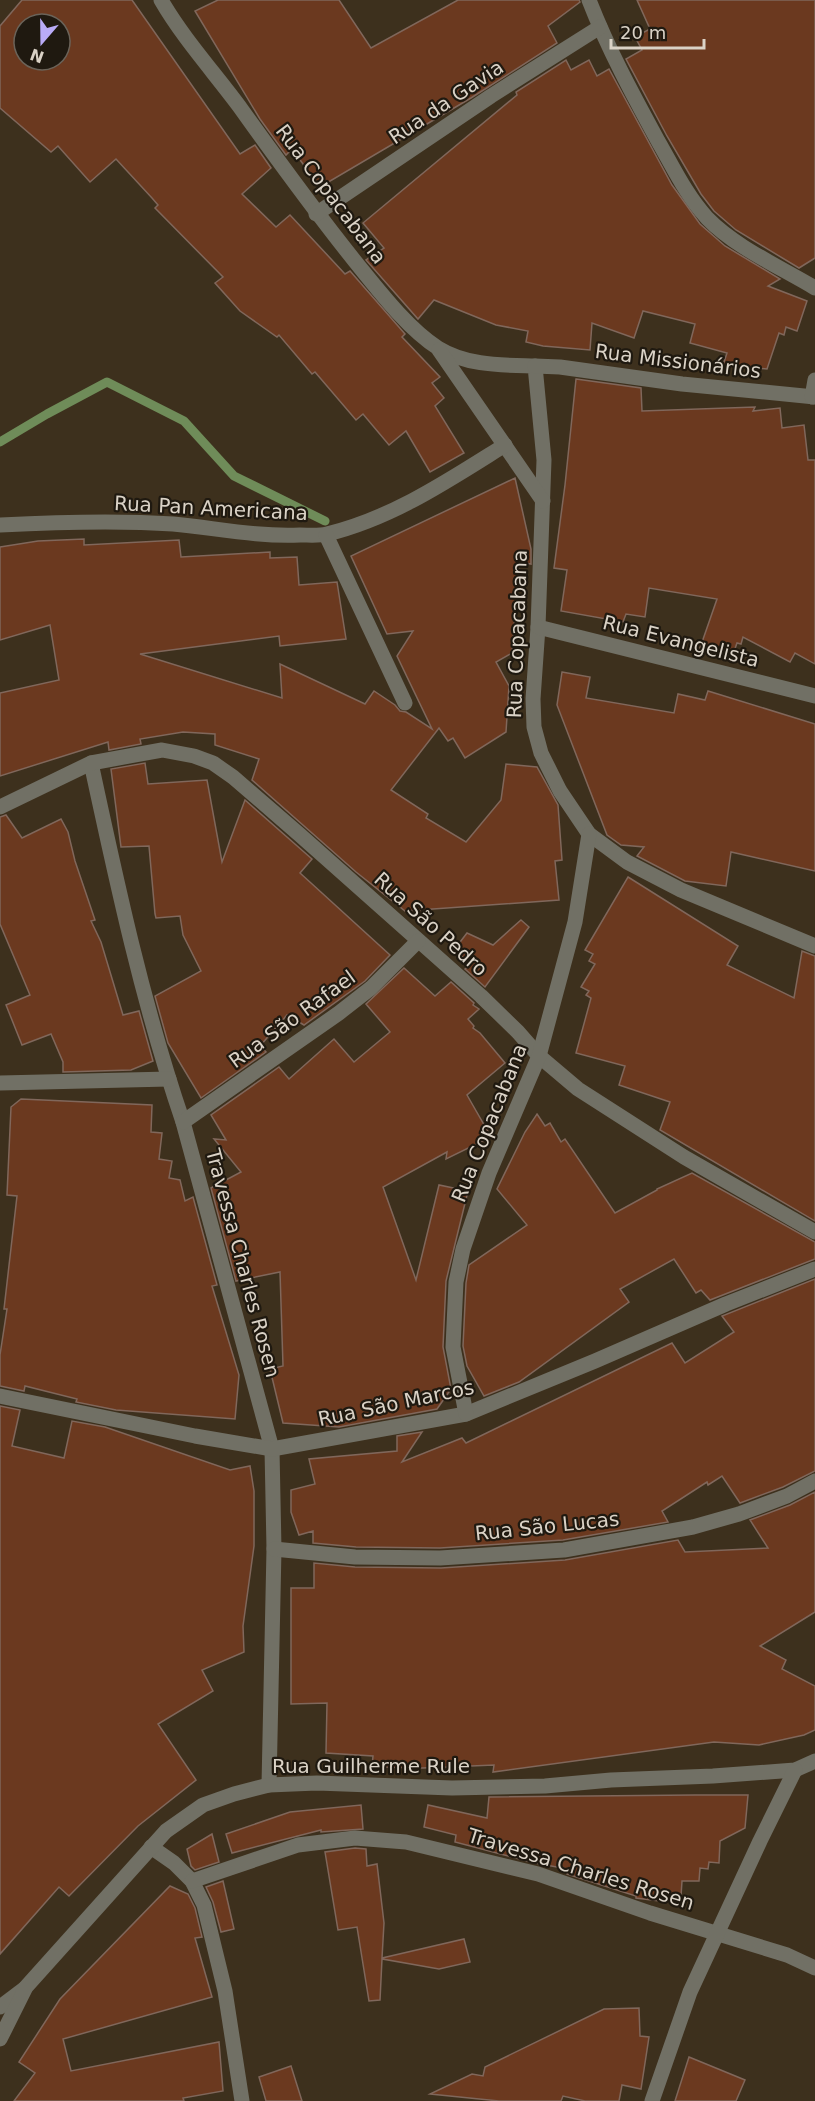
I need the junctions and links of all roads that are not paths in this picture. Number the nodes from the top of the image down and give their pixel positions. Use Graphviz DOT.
graph roads {
  1 [pos="160,0"];
  2 [pos="590,0"];
  3 [pos="600,27"];
  4 [pos="316,213"];
  5 [pos="815,288"];
  6 [pos="437,347"];
  7 [pos="535,366"];
  8 [pos="815,380"];
  9 [pos="814,397"];
  10 [pos="506,445"];
  11 [pos="543,501"];
  12 [pos="0,525"];
  13 [pos="326,535"];
  14 [pos="538,627"];
  15 [pos="815,696"];
  16 [pos="405,703"];
  17 [pos="91,763"];
  18 [pos="0,807"];
  19 [pos="589,834"];
  20 [pos="418,941"];
  21 [pos="815,946"];
  22 [pos="539,1056"];
  23 [pos="168,1079"];
  24 [pos="0,1083"];
  25 [pos="183,1122"];
  26 [pos="815,1232"];
  27 [pos="815,1269"];
  28 [pos="0,1396"];
  29 [pos="466,1414"];
  30 [pos="272,1449"];
  31 [pos="815,1480"];
  32 [pos="274,1549"];
  33 [pos="815,1761"];
  34 [pos="795,1770"];
  35 [pos="269,1785"];
  36 [pos="151,1847"];
  37 [pos="192,1881"];
  38 [pos="717,1932"];
  39 [pos="815,1968"];
  40 [pos="26,1987"];
  41 [pos="0,2007"];
  42 [pos="0,2039"];
  43 [pos="242,2101"];
  44 [pos="652,2101"];
  1 -- 4 [label="street, Rua Copacabana"];
  2 -- 3 [label="street"];
  3 -- 4 [label="street, Rua da Gavia"];
  3 -- 5 [label="street"];
  4 -- 6 [label="street, Rua Copacabana"];
  6 -- 7 [label="street, Rua Copacabana"];
  6 -- 10 [label="street"];
  7 -- 9 [label="street, Rua Missionários"];
  7 -- 11 [label="street, Rua Copacabana"];
  8 -- 9 [label="street"];
  10 -- 11 [label="street"];
  10 -- 13 [label="street, Rua Pan Americana"];
  11 -- 14 [label="street, Rua Copacabana"];
  12 -- 13 [label="street, Rua Pan Americana"];
  13 -- 16 [label="street"];
  14 -- 15 [label="street, Rua Evangelista"];
  14 -- 19 [label="street, Rua Copacabana"];
  17 -- 18 [label="street, Rua São Pedro"];
  17 -- 20 [label="street, Rua São Pedro"];
  17 -- 23 [label="street, Travessa Charles Rosen"];
  19 -- 21 [label="street"];
  19 -- 22 [label="street, Rua Copacabana"];
  20 -- 22 [label="street, Rua São Pedro"];
  20 -- 25 [label="street, Rua São Rafael"];
  22 -- 26 [label="street, Rua São Pedro"];
  22 -- 29 [label="street, Rua Copacabana"];
  23 -- 24 [label="street"];
  23 -- 25 [label="street, Travessa Charles Rosen"];
  25 -- 30 [label="street, Travessa Charles Rosen"];
  27 -- 29 [label="street, Rua São Marcos"];
  28 -- 30 [label="street, Rua São Marcos"];
  29 -- 30 [label="street, Rua São Marcos"];
  30 -- 32 [label="street, Travessa Charles Rosen"];
  31 -- 32 [label="street, Rua São Lucas"];
  32 -- 35 [label="street, Travessa Charles Rosen"];
  33 -- 34 [label="street, Rua Guilherme Rule"];
  34 -- 35 [label="street, Rua Guilherme Rule"];
  34 -- 38 [label="street"];
  35 -- 36 [label="street, Rua Guilherme Rule"];
  36 -- 37 [label="street"];
  36 -- 40 [label="street, Rua Guilherme Rule"];
  37 -- 38 [label="street, Travessa Charles Rosen"];
  37 -- 43 [label="street"];
  38 -- 39 [label="street, Travessa Charles Rosen"];
  38 -- 44 [label="street"];
  40 -- 41 [label="street"];
  40 -- 42 [label="street, Rua Guilherme Rule"];
}
